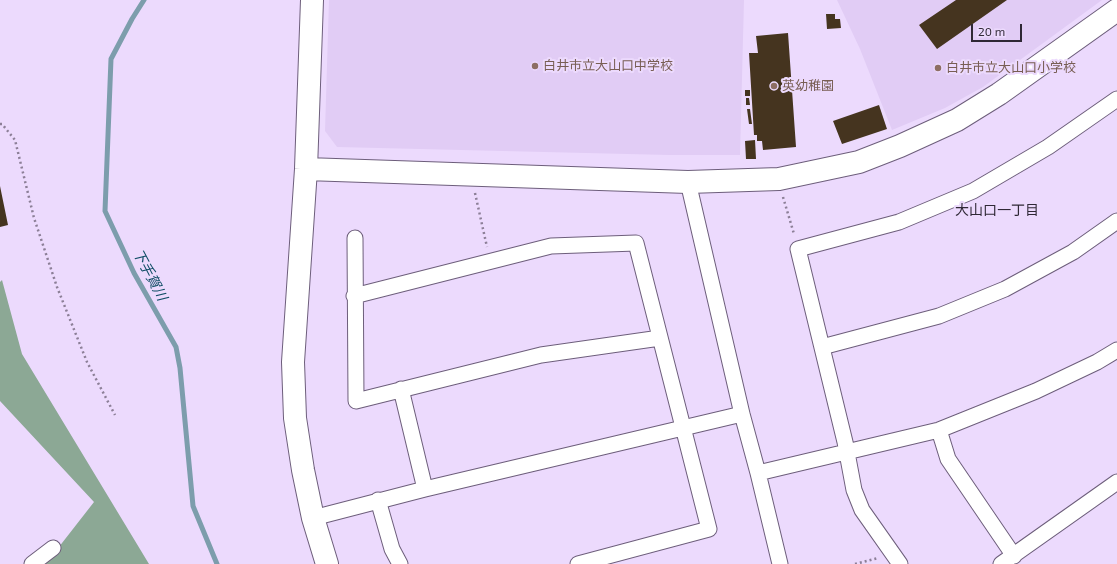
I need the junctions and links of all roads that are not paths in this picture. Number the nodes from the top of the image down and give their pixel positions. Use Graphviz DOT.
graph roads {
  1 [pos="312,0"];
  2 [pos="1117,10"];
  3 [pos="1117,99"];
  4 [pos="306,169"];
  5 [pos="688,182"];
  6 [pos="1117,221"];
  7 [pos="355,238"];
  8 [pos="354,296"];
  9 [pos="660,338"];
  10 [pos="822,348"];
  11 [pos="1117,350"];
  12 [pos="401,389"];
  13 [pos="742,414"];
  14 [pos="683,428"];
  15 [pos="939,430"];
  16 [pos="848,451"];
  17 [pos="758,473"];
  18 [pos="1117,482"];
  19 [pos="424,489"];
  20 [pos="378,500"];
  21 [pos="313,518"];
  22 [pos="53,548"];
  23 [pos="1014,556"];
  24 [pos="897,559"];
  25 [pos="32,564"];
  26 [pos="327,564"];
  27 [pos="400,564"];
  28 [pos="578,564"];
  29 [pos="780,564"];
  30 [pos="1001,564"];
  1 -- 4 [label="street"];
  2 -- 5 [label="street"];
  3 -- 10 [label="street"];
  4 -- 5 [label="street"];
  4 -- 21 [label="street"];
  5 -- 13 [label="street"];
  6 -- 10 [label="street"];
  7 -- 8 [label="street"];
  8 -- 9 [label="street"];
  8 -- 12 [label="street"];
  9 -- 12 [label="street"];
  9 -- 14 [label="street"];
  10 -- 16 [label="street"];
  11 -- 15 [label="street"];
  12 -- 19 [label="street"];
  13 -- 14 [label="street"];
  13 -- 17 [label="street"];
  14 -- 19 [label="street"];
  14 -- 28 [label="street"];
  15 -- 16 [label="street"];
  15 -- 23 [label="street"];
  16 -- 17 [label="street"];
  16 -- 24 [label="street"];
  17 -- 29 [label="street"];
  18 -- 23 [label="street"];
  19 -- 20 [label="street"];
  20 -- 21 [label="street"];
  20 -- 27 [label="street"];
  21 -- 26 [label="street"];
  22 -- 25 [label="street"];
  23 -- 30 [label="street"];
}
